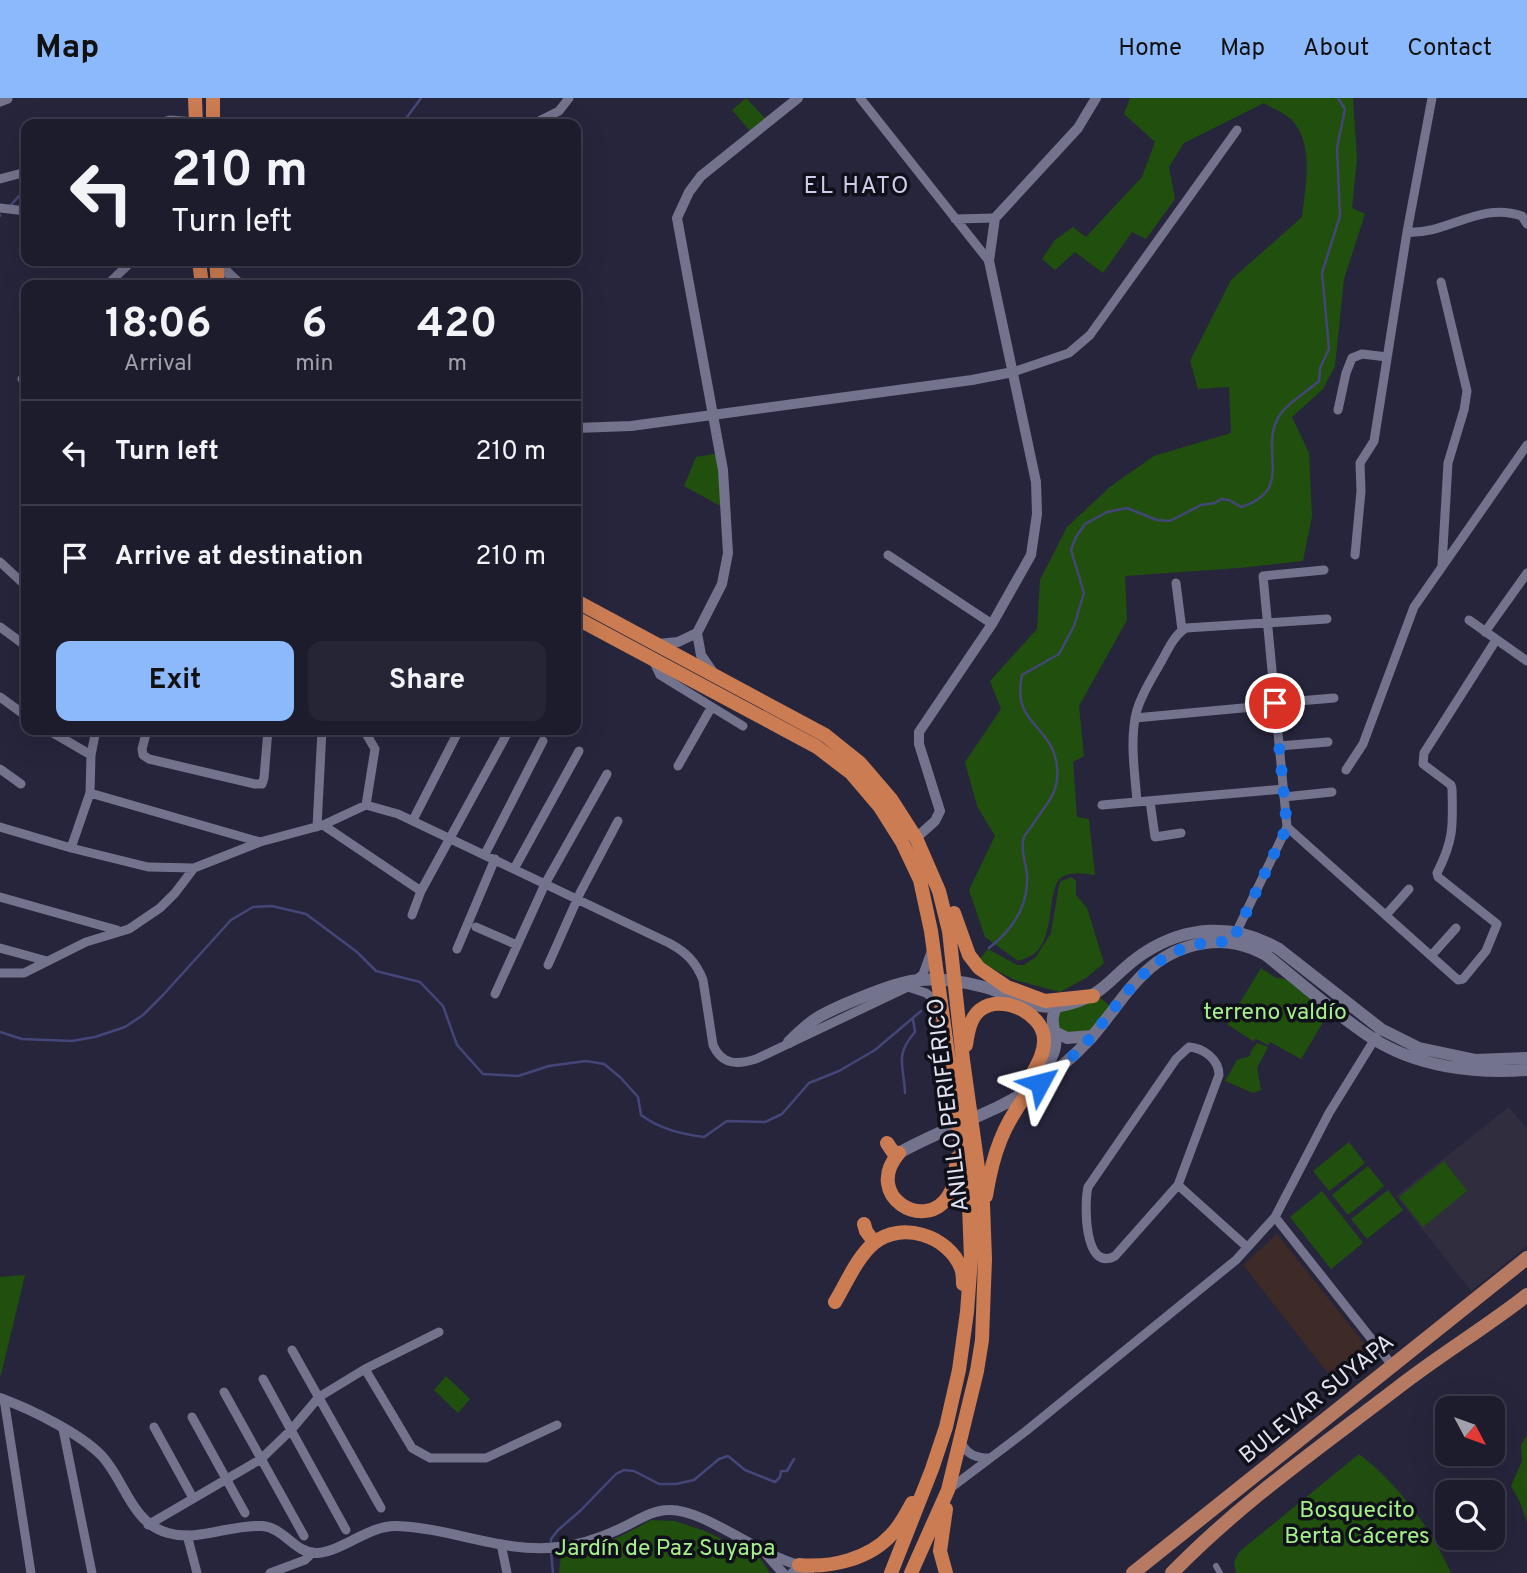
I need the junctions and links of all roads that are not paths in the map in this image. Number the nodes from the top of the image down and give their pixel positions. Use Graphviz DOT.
graph roads {
  1 [pos="195,98"];
  2 [pos="213,98"];
  3 [pos="569,98"];
  4 [pos="798,98"];
  5 [pos="860,98"];
  6 [pos="1096,98"];
  7 [pos="1432,98"];
  8 [pos="196,119"];
  9 [pos="213,119"];
  10 [pos="543,119"];
  11 [pos="1237,130"];
  12 [pos="21,173"];
  13 [pos="0,178"];
  14 [pos="0,208"];
  15 [pos="21,210"];
  16 [pos="995,218"];
  17 [pos="955,219"];
  18 [pos="1527,224"];
  19 [pos="1407,232"];
  20 [pos="989,261"];
  21 [pos="127,266"];
  22 [pos="224,266"];
  23 [pos="112,280"];
  24 [pos="236,280"];
  25 [pos="1441,282"];
  26 [pos="1387,357"];
  27 [pos="1013,372"];
  28 [pos="1338,410"];
  29 [pos="713,414"];
  30 [pos="581,428"];
  31 [pos="1527,445"];
  32 [pos="888,555"];
  33 [pos="1355,555"];
  34 [pos="0,562"];
  35 [pos="1442,566"];
  36 [pos="1324,570"];
  37 [pos="1527,573"];
  38 [pos="21,581"];
  39 [pos="1176,583"];
  40 [pos="1517,588"];
  41 [pos="1527,594"];
  42 [pos="581,604"];
  43 [pos="1326,619"];
  44 [pos="1469,620"];
  45 [pos="581,621"];
  46 [pos="1267,623"];
  47 [pos="992,624"];
  48 [pos="0,627"];
  49 [pos="1182,630"];
  50 [pos="1485,632"];
  51 [pos="697,633"];
  52 [pos="1496,640"];
  53 [pos="21,642"];
  54 [pos="658,644"];
  55 [pos="653,659"];
  56 [pos="1527,661"];
  57 [pos="724,680"];
  58 [pos="0,697"];
  59 [pos="1334,698"];
  60 [pos="1275,704"];
  61 [pos="711,708"];
  62 [pos="21,712"];
  63 [pos="1135,718"];
  64 [pos="743,726"];
  65 [pos="57,735"];
  66 [pos="95,735"];
  67 [pos="146,735"];
  68 [pos="268,735"];
  69 [pos="322,735"];
  70 [pos="367,735"];
  71 [pos="456,735"];
  72 [pos="506,735"];
  73 [pos="543,741"];
  74 [pos="1328,742"];
  75 [pos="1279,746"];
  76 [pos="579,751"];
  77 [pos="91,755"];
  78 [pos="678,766"];
  79 [pos="0,769"];
  80 [pos="1346,769"];
  81 [pos="607,774"];
  82 [pos="21,784"];
  83 [pos="1332,792"];
  84 [pos="90,793"];
  85 [pos="1283,793"];
  86 [pos="1150,801"];
  87 [pos="1137,802"];
  88 [pos="366,805"];
  89 [pos="1102,805"];
  90 [pos="414,820"];
  91 [pos="618,821"];
  92 [pos="320,826"];
  93 [pos="0,827"];
  94 [pos="1287,827"];
  95 [pos="1181,833"];
  96 [pos="452,839"];
  97 [pos="260,842"];
  98 [pos="918,844"];
  99 [pos="71,848"];
  100 [pos="485,854"];
  101 [pos="495,859"];
  102 [pos="194,869"];
  103 [pos="514,869"];
  104 [pos="545,884"];
  105 [pos="1409,889"];
  106 [pos="421,891"];
  107 [pos="0,897"];
  108 [pos="577,899"];
  109 [pos="412,915"];
  110 [pos="1386,915"];
  111 [pos="476,927"];
  112 [pos="1456,928"];
  113 [pos="119,931"];
  114 [pos="1234,937"];
  115 [pos="933,943"];
  116 [pos="517,945"];
  117 [pos="0,948"];
  118 [pos="457,949"];
  119 [pos="1431,956"];
  120 [pos="47,961"];
  121 [pos="548,965"];
  122 [pos="0,973"];
  123 [pos="908,988"];
  124 [pos="495,994"];
  125 [pos="1096,994"];
  126 [pos="941,1005"];
  127 [pos="1056,1007"];
  128 [pos="1114,1007"];
  129 [pos="1055,1032"];
  130 [pos="1377,1034"];
  131 [pos="1092,1036"];
  132 [pos="789,1042"];
  133 [pos="1527,1058"];
  134 [pos="963,1060"];
  135 [pos="1527,1070"];
  136 [pos="1030,1085"];
  137 [pos="960,1139"];
  138 [pos="887,1143"];
  139 [pos="899,1153"];
  140 [pos="1178,1185"];
  141 [pos="983,1215"];
  142 [pos="1275,1217"];
  143 [pos="864,1224"];
  144 [pos="874,1242"];
  145 [pos="1247,1247"];
  146 [pos="1527,1258"];
  147 [pos="1527,1295"];
  148 [pos="835,1302"];
  149 [pos="967,1312"];
  150 [pos="439,1332"];
  151 [pos="292,1350"];
  152 [pos="1392,1365"];
  153 [pos="365,1369"];
  154 [pos="263,1379"];
  155 [pos="224,1392"];
  156 [pos="319,1397"];
  157 [pos="2,1399"];
  158 [pos="192,1417"];
  159 [pos="556,1425"];
  160 [pos="154,1427"];
  161 [pos="63,1429"];
  162 [pos="291,1430"];
  163 [pos="961,1443"];
  164 [pos="990,1458"];
  165 [pos="261,1459"];
  166 [pos="932,1469"];
  167 [pos="225,1479"];
  168 [pos="946,1492"];
  169 [pos="193,1498"];
  170 [pos="381,1507"];
  171 [pos="245,1513"];
  172 [pos="166,1515"];
  173 [pos="148,1525"];
  174 [pos="346,1530"];
  175 [pos="162,1531"];
  176 [pos="187,1535"];
  177 [pos="304,1536"];
  178 [pos="501,1544"];
  179 [pos="763,1551"];
  180 [pos="312,1553"];
  181 [pos="1216,1566"];
  182 [pos="799,1569"];
  183 [pos="31,1573"];
  184 [pos="92,1573"];
  185 [pos="197,1573"];
  186 [pos="270,1573"];
  187 [pos="507,1573"];
  188 [pos="783,1573"];
  189 [pos="891,1573"];
  190 [pos="911,1573"];
  191 [pos="946,1573"];
  192 [pos="1133,1573"];
  193 [pos="1172,1573"];
  194 [pos="1220,1573"];
  1 -- 8 [label="highway"];
  2 -- 9 [label="highway"];
  3 -- 10 [label="street"];
  4 -- 29 [label="street"];
  5 -- 17 [label="street"];
  6 -- 16 [label="street"];
  7 -- 19 [label="street"];
  11 -- 27 [label="street"];
  12 -- 13 [label="street"];
  14 -- 15 [label="street"];
  16 -- 17 [label="street"];
  16 -- 20 [label="street"];
  17 -- 20 [label="street"];
  18 -- 19 [label="street"];
  19 -- 26 [label="street"];
  20 -- 27 [label="street"];
  21 -- 23 [label="street"];
  22 -- 24 [label="street"];
  25 -- 35 [label="street"];
  26 -- 28 [label="street"];
  26 -- 33 [label="street"];
  27 -- 29 [label="street"];
  27 -- 47 [label="street"];
  29 -- 30 [label="street"];
  29 -- 51 [label="street"];
  31 -- 35 [label="street"];
  32 -- 47 [label="street"];
  34 -- 38 [label="street"];
  35 -- 80 [label="street"];
  36 -- 46 [label="street"];
  37 -- 40 [label="street"];
  39 -- 49 [label="street"];
  40 -- 41 [label="street"];
  40 -- 50 [label="street"];
  42 -- 54 [label="highway, ANILLO PERIFÉRICO"];
  43 -- 46 [label="street"];
  44 -- 50 [label="street"];
  45 -- 55 [label="highway, ANILLO PERIFÉRICO"];
  46 -- 49 [label="street"];
  46 -- 60 [label="street"];
  47 -- 98 [label="street"];
  48 -- 53 [label="street"];
  49 -- 63 [label="street"];
  50 -- 52 [label="street"];
  51 -- 54 [label="street"];
  51 -- 57 [label="street"];
  52 -- 56 [label="street"];
  52 -- 119 [label="street"];
  54 -- 57 [label="highway, ANILLO PERIFÉRICO"];
  55 -- 61 [label="street"];
  55 -- 115 [label="highway, ANILLO PERIFÉRICO"];
  57 -- 98 [label="highway, ANILLO PERIFÉRICO"];
  58 -- 62 [label="street"];
  59 -- 60 [label="street"];
  60 -- 63 [label="street"];
  60 -- 75 [label="street"];
  61 -- 64 [label="street"];
  61 -- 78 [label="street"];
  63 -- 87 [label="street"];
  65 -- 77 [label="street"];
  66 -- 77 [label="street"];
  67 -- 68 [label="street"];
  69 -- 92 [label="street"];
  70 -- 88 [label="street"];
  71 -- 90 [label="street"];
  72 -- 96 [label="street"];
  73 -- 100 [label="street"];
  74 -- 75 [label="street"];
  75 -- 85 [label="street"];
  76 -- 103 [label="street"];
  77 -- 84 [label="street"];
  79 -- 82 [label="street"];
  81 -- 104 [label="street"];
  83 -- 85 [label="street"];
  84 -- 97 [label="street"];
  84 -- 99 [label="street"];
  85 -- 86 [label="street"];
  85 -- 94 [label="street"];
  86 -- 87 [label="street"];
  86 -- 95 [label="street"];
  87 -- 89 [label="street"];
  88 -- 90 [label="street"];
  88 -- 92 [label="street"];
  90 -- 96 [label="street"];
  91 -- 108 [label="street"];
  92 -- 97 [label="street"];
  92 -- 106 [label="street"];
  93 -- 99 [label="street"];
  94 -- 110 [label="street"];
  94 -- 114 [label="street"];
  96 -- 100 [label="street"];
  96 -- 106 [label="street"];
  97 -- 102 [label="street"];
  98 -- 125 [label="highway"];
  98 -- 134 [label="highway, ANILLO PERIFÉRICO"];
  99 -- 102 [label="street"];
  100 -- 101 [label="street"];
  101 -- 103 [label="street"];
  101 -- 118 [label="street"];
  102 -- 113 [label="street"];
  103 -- 104 [label="street"];
  104 -- 108 [label="street"];
  104 -- 116 [label="street"];
  105 -- 110 [label="street"];
  106 -- 109 [label="street"];
  107 -- 113 [label="street"];
  108 -- 121 [label="street"];
  108 -- 132 [label="street"];
  110 -- 119 [label="street"];
  111 -- 116 [label="street"];
  112 -- 119 [label="street"];
  113 -- 120 [label="street"];
  114 -- 125 [label="main road"];
  114 -- 128 [label="main road"];
  114 -- 130 [label="main road"];
  115 -- 123 [label="street"];
  115 -- 126 [label="highway, ANILLO PERIFÉRICO"];
  116 -- 124 [label="street"];
  117 -- 120 [label="street"];
  120 -- 122 [label="street"];
  123 -- 126 [label="street"];
  123 -- 132 [label="street"];
  125 -- 127 [label="main road"];
  125 -- 128 [label="main road"];
  126 -- 137 [label="highway, ANILLO PERIFÉRICO"];
  127 -- 129 [label="main road"];
  127 -- 132 [label="main road"];
  128 -- 131 [label="main road"];
  129 -- 131 [label="main road"];
  129 -- 136 [label="main road"];
  130 -- 133 [label="main road"];
  130 -- 135 [label="main road"];
  130 -- 142 [label="street"];
  131 -- 136 [label="main road"];
  134 -- 136 [label="highway"];
  134 -- 141 [label="highway, ANILLO PERIFÉRICO"];
  136 -- 139 [label="main road"];
  136 -- 141 [label="highway"];
  137 -- 139 [label="highway"];
  137 -- 149 [label="highway, ANILLO PERIFÉRICO"];
  138 -- 139 [label="highway"];
  140 -- 140 [label="street"];
  140 -- 145 [label="street"];
  141 -- 163 [label="highway, ANILLO PERIFÉRICO"];
  142 -- 145 [label="street"];
  142 -- 152 [label="street"];
  143 -- 144 [label="highway"];
  144 -- 148 [label="highway"];
  144 -- 149 [label="highway"];
  145 -- 164 [label="street"];
  146 -- 152 [label="main road, BULEVAR SUYAPA"];
  147 -- 193 [label="main road, BULEVAR SUYAPA"];
  149 -- 166 [label="highway, ANILLO PERIFÉRICO"];
  150 -- 153 [label="street"];
  151 -- 156 [label="street"];
  152 -- 192 [label="main road, BULEVAR SUYAPA"];
  153 -- 156 [label="street"];
  153 -- 159 [label="street"];
  154 -- 162 [label="street"];
  155 -- 165 [label="street"];
  156 -- 162 [label="street"];
  156 -- 170 [label="street"];
  157 -- 161 [label="street"];
  157 -- 183 [label="street"];
  158 -- 167 [label="street"];
  160 -- 169 [label="street"];
  161 -- 173 [label="street"];
  161 -- 184 [label="street"];
  162 -- 165 [label="street"];
  162 -- 174 [label="street"];
  163 -- 164 [label="street"];
  163 -- 168 [label="highway, ANILLO PERIFÉRICO"];
  164 -- 168 [label="street"];
  165 -- 167 [label="street"];
  165 -- 177 [label="street"];
  166 -- 182 [label="highway"];
  166 -- 189 [label="highway, ANILLO PERIFÉRICO"];
  167 -- 169 [label="street"];
  167 -- 171 [label="street"];
  168 -- 190 [label="highway, ANILLO PERIFÉRICO"];
  168 -- 191 [label="highway"];
  169 -- 172 [label="street"];
  172 -- 173 [label="street"];
  172 -- 175 [label="street"];
  173 -- 175 [label="street"];
  175 -- 176 [label="street"];
  176 -- 180 [label="street"];
  176 -- 185 [label="street"];
  178 -- 179 [label="street"];
  178 -- 180 [label="street"];
  178 -- 187 [label="street"];
  179 -- 182 [label="street"];
  179 -- 188 [label="street"];
  180 -- 186 [label="street"];
  181 -- 194 [label="street"];
  182 -- 188 [label="street"];
}
